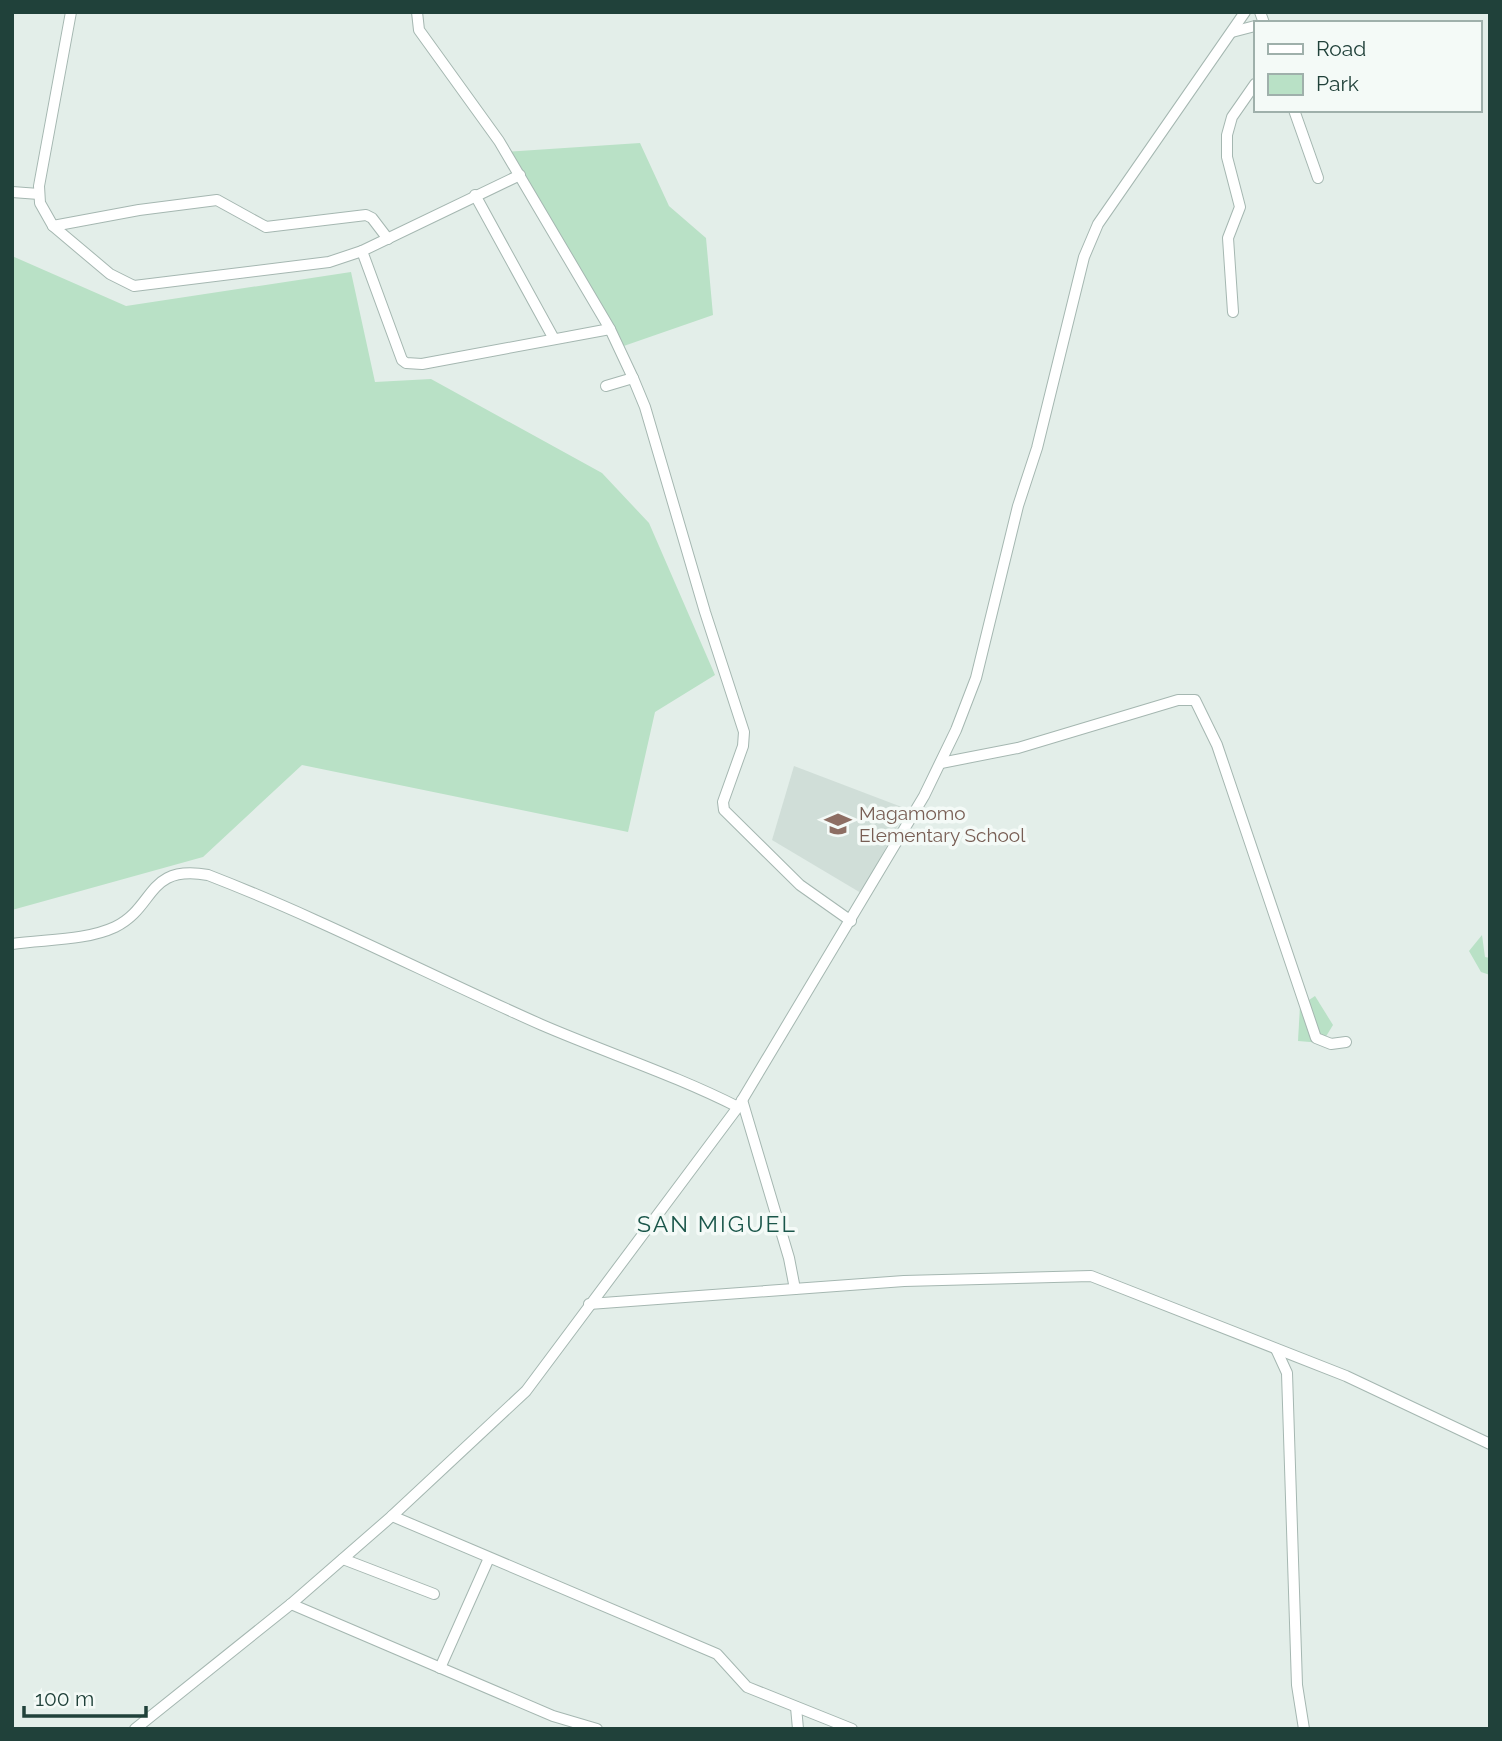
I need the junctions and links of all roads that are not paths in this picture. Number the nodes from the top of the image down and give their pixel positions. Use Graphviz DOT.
graph roads {
  1 [pos="71,12"];
  2 [pos="417,12"];
  3 [pos="1245,12"];
  4 [pos="1254,26"];
  5 [pos="1232,33"];
  6 [pos="1254,85"];
  7 [pos="1295,112"];
  8 [pos="520,175"];
  9 [pos="1318,178"];
  10 [pos="12,192"];
  11 [pos="38,194"];
  12 [pos="475,195"];
  13 [pos="53,226"];
  14 [pos="388,239"];
  15 [pos="362,251"];
  16 [pos="1233,312"];
  17 [pos="610,329"];
  18 [pos="554,339"];
  19 [pos="633,378"];
  20 [pos="606,386"];
  21 [pos="942,763"];
  22 [pos="851,921"];
  23 [pos="12,944"];
  24 [pos="1346,1042"];
  25 [pos="740,1104"];
  26 [pos="795,1289"];
  27 [pos="589,1304"];
  28 [pos="1276,1349"];
  29 [pos="1302,1358"];
  30 [pos="1287,1373"];
  31 [pos="1490,1444"];
  32 [pos="392,1516"];
  33 [pos="489,1558"];
  34 [pos="343,1559"];
  35 [pos="434,1594"];
  36 [pos="291,1604"];
  37 [pos="440,1668"];
  38 [pos="796,1707"];
  39 [pos="832,1724"];
  40 [pos="135,1729"];
  41 [pos="597,1729"];
  42 [pos="798,1729"];
  43 [pos="852,1729"];
  44 [pos="1304,1729"];
  1 -- 11 [label="street"];
  2 -- 8 [label="street"];
  3 -- 5 [label="street"];
  4 -- 5 [label="street"];
  5 -- 21 [label="street"];
  6 -- 16 [label="street"];
  7 -- 9 [label="street"];
  8 -- 12 [label="street"];
  8 -- 17 [label="street"];
  10 -- 11 [label="street"];
  11 -- 13 [label="street"];
  12 -- 14 [label="street"];
  12 -- 18 [label="street"];
  13 -- 14 [label="street"];
  13 -- 15 [label="street"];
  14 -- 15 [label="street"];
  15 -- 18 [label="street"];
  17 -- 18 [label="street"];
  17 -- 19 [label="street"];
  19 -- 20 [label="street"];
  19 -- 22 [label="street"];
  21 -- 22 [label="street"];
  21 -- 24 [label="street"];
  22 -- 25 [label="street"];
  23 -- 25 [label="street"];
  25 -- 26 [label="street"];
  25 -- 27 [label="street"];
  26 -- 27 [label="street"];
  26 -- 28 [label="street"];
  27 -- 32 [label="street"];
  28 -- 29 [label="street"];
  28 -- 30 [label="street"];
  29 -- 30 [label="street"];
  29 -- 31 [label="street"];
  30 -- 44 [label="street"];
  32 -- 33 [label="street"];
  32 -- 34 [label="street"];
  33 -- 37 [label="street"];
  33 -- 38 [label="street"];
  34 -- 35 [label="street"];
  34 -- 36 [label="street"];
  36 -- 37 [label="street"];
  36 -- 40 [label="street"];
  37 -- 41 [label="street"];
  38 -- 39 [label="street"];
  38 -- 42 [label="street"];
  39 -- 43 [label="street"];
}
